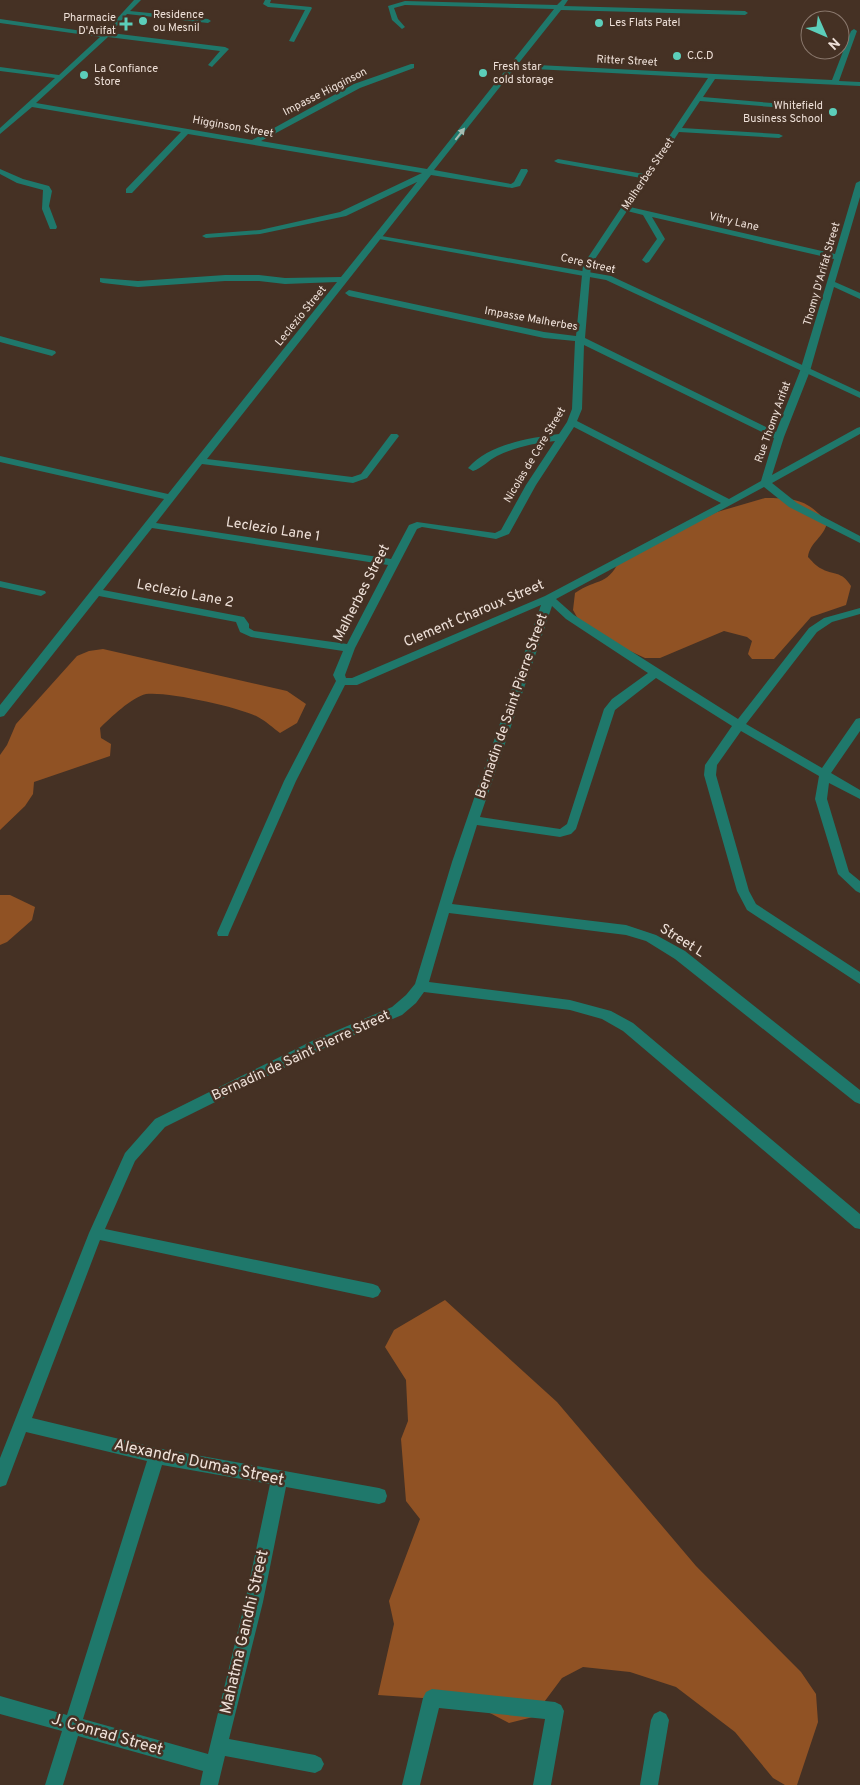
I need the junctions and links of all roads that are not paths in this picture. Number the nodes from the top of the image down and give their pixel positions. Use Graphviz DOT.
graph roads {
  1 [pos="138,0"];
  2 [pos="268,0"];
  3 [pos="565,0"];
  4 [pos="560,7"];
  5 [pos="125,12"];
  6 [pos="745,13"];
  7 [pos="0,21"];
  8 [pos="208,21"];
  9 [pos="402,27"];
  10 [pos="854,31"];
  11 [pos="105,35"];
  12 [pos="292,41"];
  13 [pos="212,65"];
  14 [pos="411,66"];
  15 [pos="513,66"];
  16 [pos="0,69"];
  17 [pos="714,76"];
  18 [pos="61,77"];
  19 [pos="835,83"];
  20 [pos="860,84"];
  21 [pos="698,99"];
  22 [pos="32,105"];
  23 [pos="772,105"];
  24 [pos="678,130"];
  25 [pos="186,131"];
  26 [pos="0,132"];
  27 [pos="779,136"];
  28 [pos="252,142"];
  29 [pos="558,161"];
  30 [pos="524,171"];
  31 [pos="0,172"];
  32 [pos="430,173"];
  33 [pos="646,177"];
  34 [pos="860,183"];
  35 [pos="130,191"];
  36 [pos="625,208"];
  37 [pos="646,213"];
  38 [pos="53,227"];
  39 [pos="206,236"];
  40 [pos="379,236"];
  41 [pos="838,257"];
  42 [pos="646,260"];
  43 [pos="588,273"];
  44 [pos="345,279"];
  45 [pos="103,280"];
  46 [pos="830,283"];
  47 [pos="349,293"];
  48 [pos="860,296"];
  49 [pos="580,339"];
  50 [pos="0,340"];
  51 [pos="52,353"];
  52 [pos="805,370"];
  53 [pos="860,395"];
  54 [pos="572,422"];
  55 [pos="860,430"];
  56 [pos="394,436"];
  57 [pos="779,436"];
  58 [pos="562,437"];
  59 [pos="0,460"];
  60 [pos="200,461"];
  61 [pos="473,468"];
  62 [pos="765,483"];
  63 [pos="171,498"];
  64 [pos="730,503"];
  65 [pos="421,524"];
  66 [pos="149,525"];
  67 [pos="860,540"];
  68 [pos="393,563"];
  69 [pos="0,584"];
  70 [pos="96,592"];
  71 [pos="41,593"];
  72 [pos="549,598"];
  73 [pos="860,611"];
  74 [pos="350,648"];
  75 [pos="656,673"];
  76 [pos="342,681"];
  77 [pos="0,713"];
  78 [pos="860,722"];
  79 [pos="739,725"];
  80 [pos="825,773"];
  81 [pos="860,795"];
  82 [pos="473,820"];
  83 [pos="860,888"];
  84 [pos="445,908"];
  85 [pos="223,933"];
  86 [pos="860,979"];
  87 [pos="421,986"];
  88 [pos="860,1098"];
  89 [pos="860,1222"];
  90 [pos="96,1233"];
  91 [pos="373,1291"];
  92 [pos="21,1423"];
  93 [pos="158,1456"];
  94 [pos="0,1479"];
  95 [pos="279,1479"];
  96 [pos="379,1496"];
  97 [pos="0,1705"];
  98 [pos="660,1720"];
  99 [pos="73,1725"];
  100 [pos="219,1746"];
  101 [pos="315,1764"];
  102 [pos="214,1765"];
  103 [pos="54,1785"];
  104 [pos="209,1785"];
  105 [pos="411,1785"];
  106 [pos="542,1785"];
  107 [pos="649,1785"];
  1 -- 5 [label="street"];
  2 -- 12 [label="street"];
  3 -- 4 [label="street, Leclezio Street"];
  4 -- 6 [label="street"];
  4 -- 9 [label="street"];
  4 -- 15 [label="street, Leclezio Street"];
  5 -- 8 [label="street"];
  5 -- 11 [label="street"];
  7 -- 11 [label="street"];
  10 -- 19 [label="street"];
  11 -- 13 [label="street"];
  11 -- 18 [label="street"];
  14 -- 28 [label="street, Impasse Higginson"];
  15 -- 17 [label="street, Ritter Street"];
  32 -- 15 [label="street, Leclezio Street, one-way"];
  16 -- 18 [label="street"];
  17 -- 19 [label="street, Ritter Street"];
  17 -- 21 [label="street, Malherbes Street"];
  18 -- 22 [label="street"];
  19 -- 20 [label="street, Ritter Street"];
  21 -- 23 [label="street"];
  21 -- 24 [label="street, Malherbes Street"];
  22 -- 25 [label="street, Higginson Street"];
  22 -- 26 [label="street"];
  24 -- 27 [label="street"];
  24 -- 33 [label="street, Malherbes Street"];
  25 -- 28 [label="street, Higginson Street"];
  25 -- 35 [label="street"];
  28 -- 32 [label="street, Higginson Street"];
  29 -- 33 [label="street"];
  30 -- 32 [label="street, Higginson Street"];
  31 -- 38 [label="street"];
  32 -- 39 [label="street"];
  32 -- 40 [label="street, Leclezio Street"];
  33 -- 36 [label="street, Malherbes Street"];
  34 -- 41 [label="street, Thomy D'Arifat Street"];
  36 -- 37 [label="street, Vitry Lane"];
  36 -- 43 [label="street, Malherbes Street"];
  37 -- 41 [label="street, Vitry Lane"];
  37 -- 42 [label="street"];
  40 -- 43 [label="street, Cere Street"];
  40 -- 44 [label="street, Leclezio Street"];
  41 -- 46 [label="street, Thomy D'Arifat Street"];
  43 -- 49 [label="street, Nicolas de Cere Street"];
  43 -- 52 [label="street, Cere Street"];
  44 -- 45 [label="street"];
  44 -- 60 [label="street, Leclezio Street"];
  46 -- 48 [label="street"];
  46 -- 52 [label="street, Thomy D'Arifat Street"];
  47 -- 49 [label="street, Impasse Malherbes"];
  49 -- 54 [label="street, Nicolas de Cere Street"];
  49 -- 57 [label="street, Impasse Malherbes"];
  50 -- 51 [label="street"];
  52 -- 53 [label="street, Cere Street"];
  52 -- 57 [label="street, Rue Thomy Arifat"];
  54 -- 58 [label="street, Nicolas de Cere Street"];
  54 -- 64 [label="street"];
  55 -- 62 [label="street, Clement Charoux Street"];
  56 -- 60 [label="street"];
  57 -- 62 [label="street, Rue Thomy Arifat"];
  58 -- 61 [label="street"];
  58 -- 65 [label="street, Nicolas de Cere Street"];
  59 -- 63 [label="street"];
  60 -- 63 [label="street, Leclezio Street"];
  62 -- 64 [label="street, Clement Charoux Street"];
  62 -- 67 [label="street"];
  63 -- 66 [label="street, Leclezio Street"];
  64 -- 72 [label="street, Clement Charoux Street"];
  65 -- 68 [label="street, Malherbes Street"];
  66 -- 68 [label="street, Leclezio Lane 1"];
  66 -- 70 [label="street, Leclezio Street"];
  68 -- 74 [label="street, Malherbes Street"];
  69 -- 71 [label="street"];
  70 -- 74 [label="street, Leclezio Lane 2"];
  70 -- 77 [label="street, Leclezio Street"];
  72 -- 75 [label="street"];
  72 -- 76 [label="street, Clement Charoux Street"];
  72 -- 82 [label="street, Bernadin de Saint Pierre Street"];
  73 -- 79 [label="street"];
  74 -- 76 [label="street, Malherbes Street"];
  75 -- 79 [label="street"];
  75 -- 82 [label="street"];
  76 -- 85 [label="street"];
  78 -- 80 [label="street"];
  79 -- 80 [label="street"];
  79 -- 86 [label="street"];
  80 -- 81 [label="street"];
  80 -- 83 [label="street"];
  82 -- 84 [label="street, Bernadin de Saint Pierre Street"];
  84 -- 87 [label="street, Bernadin de Saint Pierre Street"];
  84 -- 88 [label="street, Street L"];
  87 -- 89 [label="street"];
  87 -- 90 [label="street, Bernadin de Saint Pierre Street"];
  90 -- 91 [label="street"];
  90 -- 92 [label="street, Bernadin de Saint Pierre Street"];
  92 -- 93 [label="street, Alexandre Dumas Street"];
  92 -- 94 [label="street, Bernadin de Saint Pierre Street"];
  93 -- 95 [label="street, Alexandre Dumas Street"];
  93 -- 99 [label="street"];
  95 -- 96 [label="street, Alexandre Dumas Street"];
  95 -- 100 [label="street, Mahatma Gandhi Street"];
  97 -- 99 [label="street, J. Conrad Street"];
  98 -- 107 [label="street"];
  99 -- 102 [label="street, J. Conrad Street"];
  99 -- 103 [label="street"];
  100 -- 101 [label="street"];
  100 -- 102 [label="street, Mahatma Gandhi Street"];
  102 -- 104 [label="street, Mahatma Gandhi Street"];
  105 -- 106 [label="street"];
}
